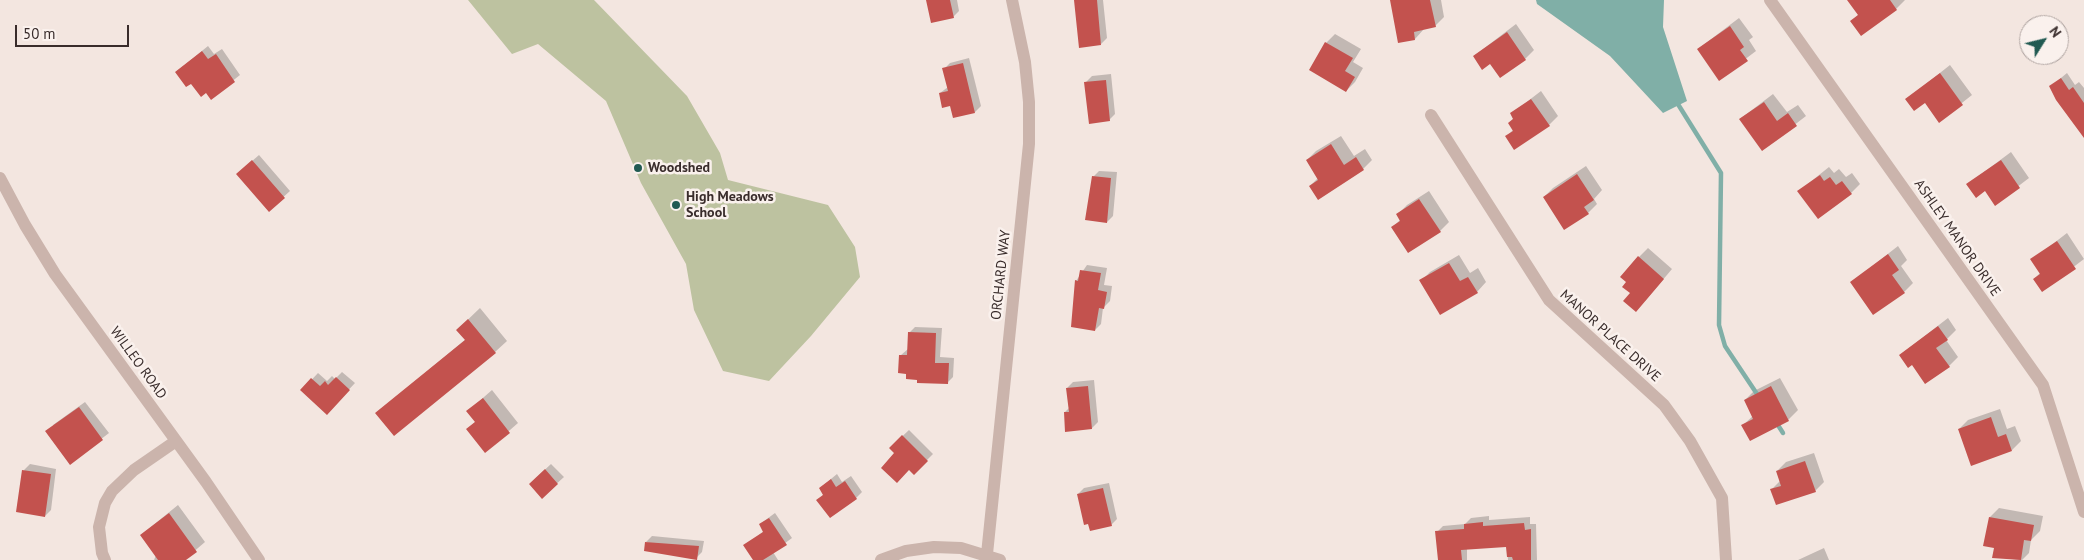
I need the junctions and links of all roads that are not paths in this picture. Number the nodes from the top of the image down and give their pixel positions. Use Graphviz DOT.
graph roads {
  1 [pos="1012,0"];
  2 [pos="1770,0"];
  3 [pos="1431,115"];
  4 [pos="0,178"];
  5 [pos="176,441"];
  6 [pos="2084,512"];
  7 [pos="987,554"];
  8 [pos="105,560"];
  9 [pos="259,560"];
  10 [pos="881,560"];
  11 [pos="1000,560"];
  12 [pos="1726,560"];
  1 -- 7 [label="street, ORCHARD WAY"];
  2 -- 6 [label="street, ASHLEY MANOR DRIVE"];
  3 -- 12 [label="street, MANOR PLACE DRIVE"];
  4 -- 5 [label="street, WILLEO ROAD"];
  5 -- 8 [label="street"];
  5 -- 9 [label="street, WILLEO ROAD"];
  7 -- 10 [label="street"];
  7 -- 11 [label="street"];
}
